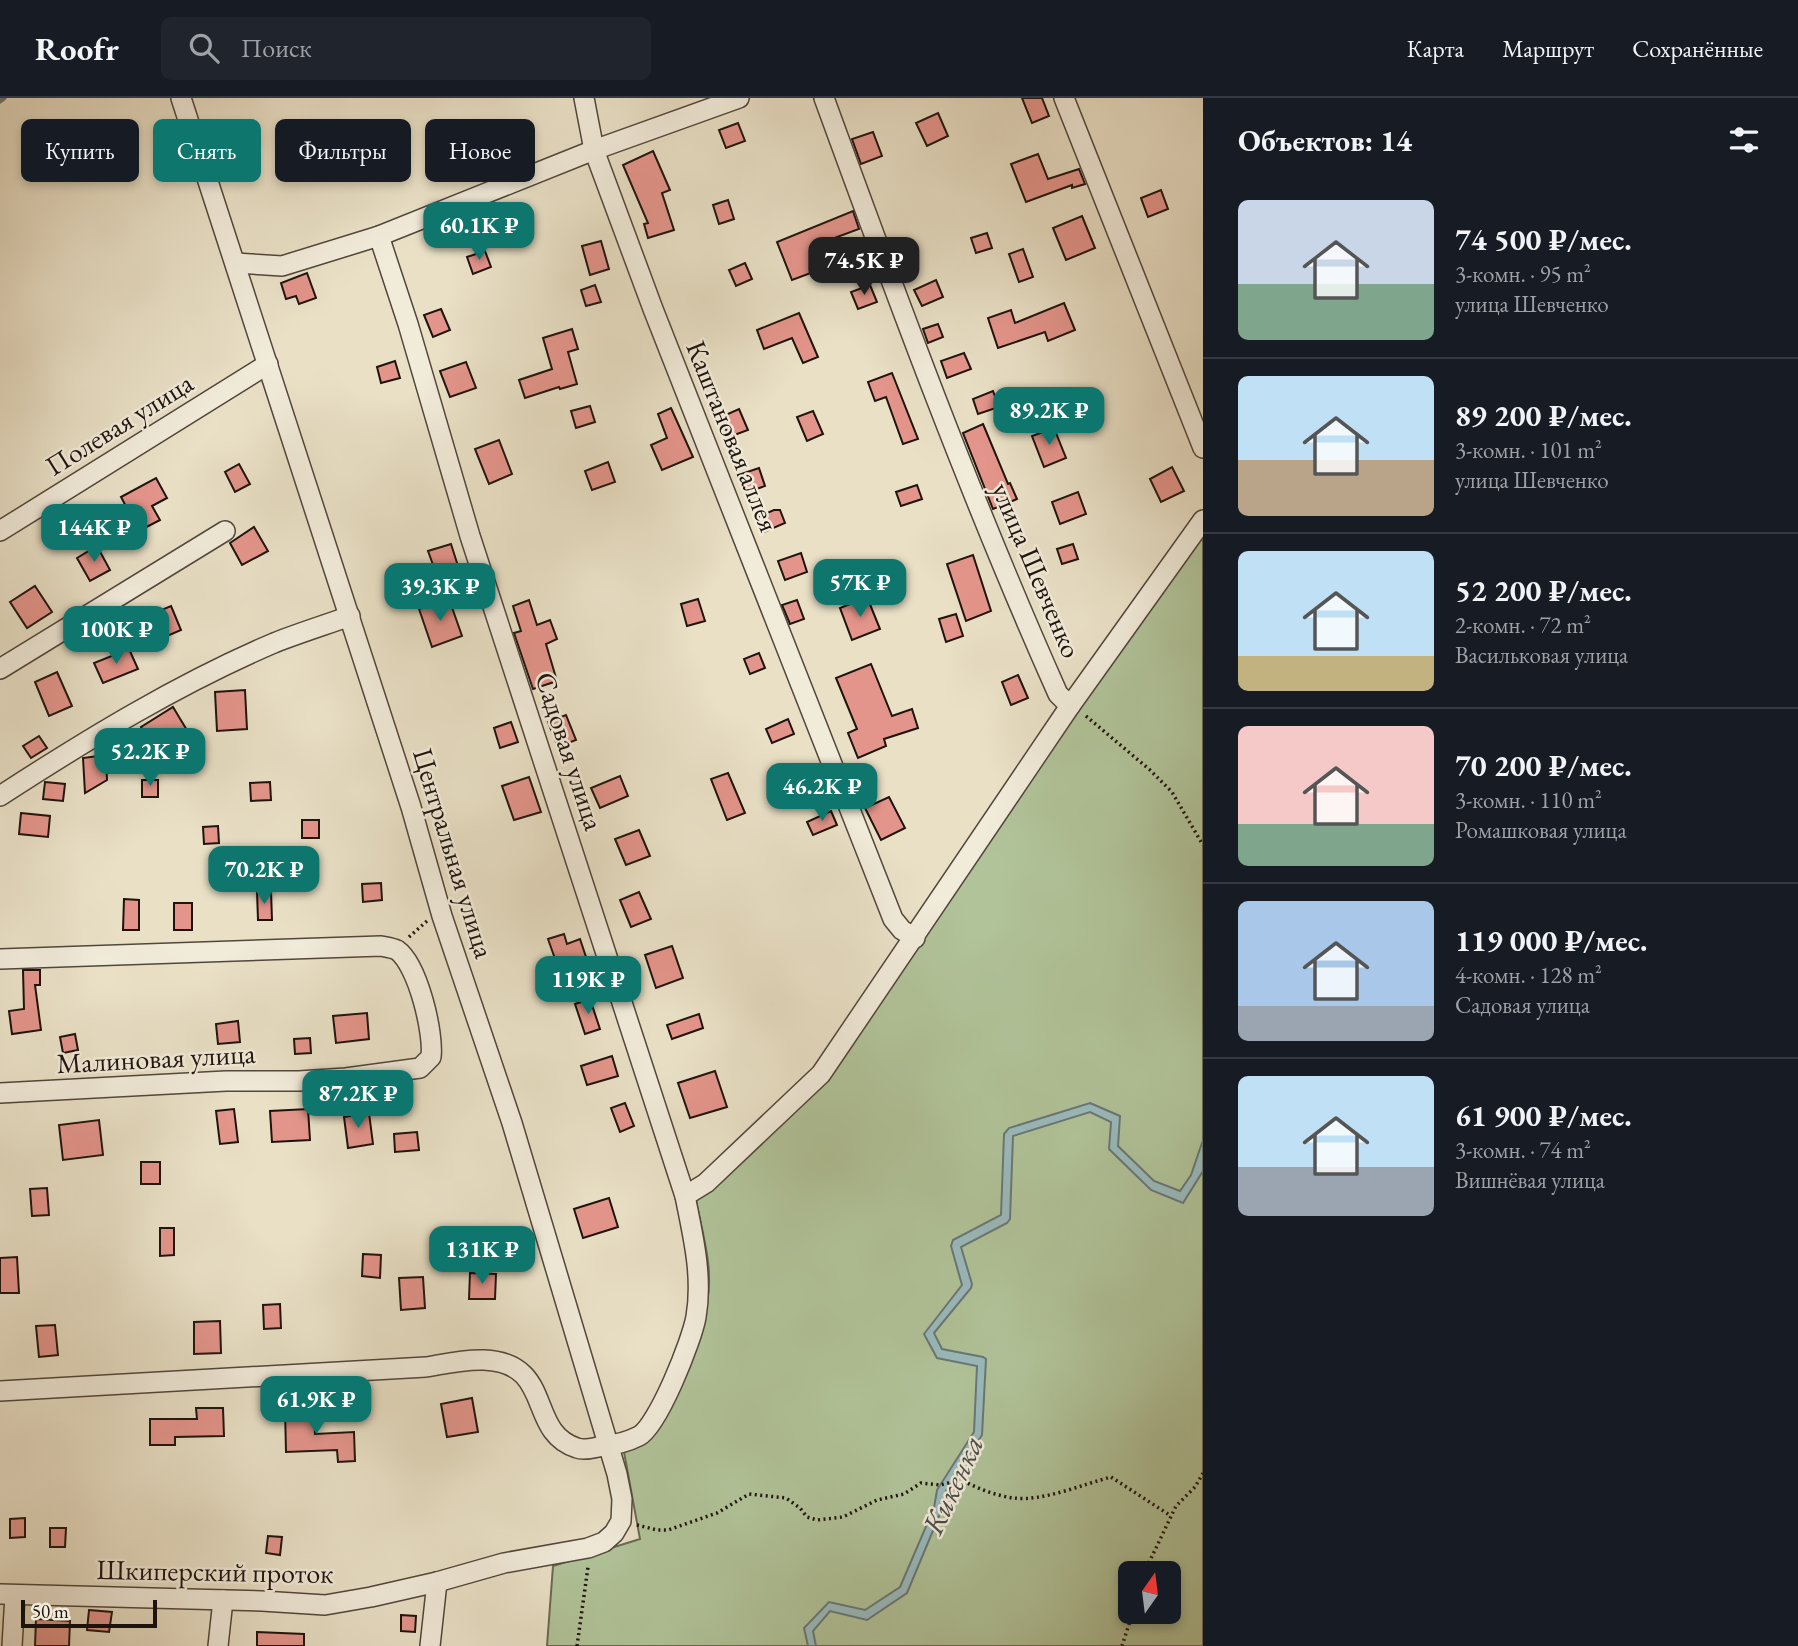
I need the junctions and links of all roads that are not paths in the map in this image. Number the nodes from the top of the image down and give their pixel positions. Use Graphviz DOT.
graph roads {
  1 [pos="181,98"];
  2 [pos="584,98"];
  3 [pos="738,98"];
  4 [pos="824,98"];
  5 [pos="1064,98"];
  6 [pos="594,150"];
  7 [pos="379,236"];
  8 [pos="235,263"];
  9 [pos="268,364"];
  10 [pos="1203,448"];
  11 [pos="1203,520"];
  12 [pos="0,531"];
  13 [pos="225,531"];
  14 [pos="350,616"];
  15 [pos="0,669"];
  16 [pos="1070,706"];
  17 [pos="0,796"];
  18 [pos="915,938"];
  19 [pos="0,958"];
  20 [pos="0,1093"];
  21 [pos="685,1196"];
  22 [pos="0,1391"];
  23 [pos="608,1446"];
  24 [pos="621,1521"];
  25 [pos="437,1582"];
  26 [pos="8,1594"];
  27 [pos="223,1601"];
  28 [pos="12,1646"];
  29 [pos="218,1646"];
  30 [pos="430,1646"];
  1 -- 8 [label="street, Центральная улица"];
  2 -- 6 [label="street, Каштановая аллея"];
  3 -- 6 [label="street"];
  4 -- 16 [label="street, улица Шевченко"];
  5 -- 10 [label="street"];
  6 -- 7 [label="street"];
  6 -- 18 [label="street, Каштановая аллея"];
  7 -- 8 [label="street"];
  7 -- 21 [label="street, Садовая улица"];
  8 -- 9 [label="street, Центральная улица"];
  9 -- 12 [label="street, Полевая улица"];
  9 -- 14 [label="street, Центральная улица"];
  11 -- 16 [label="street"];
  13 -- 15 [label="street"];
  14 -- 17 [label="street"];
  14 -- 23 [label="street, Центральная улица"];
  16 -- 18 [label="street"];
  18 -- 21 [label="street"];
  19 -- 20 [label="street, Малиновая улица"];
  21 -- 23 [label="street, Садовая улица"];
  22 -- 23 [label="street, Садовая улица"];
  23 -- 24 [label="street, Центральная улица"];
  24 -- 25 [label="street, Шкиперский проток"];
  25 -- 27 [label="street, Шкиперский проток"];
  25 -- 30 [label="street"];
  26 -- 27 [label="street, Шкиперский проток"];
  26 -- 28 [label="street"];
  27 -- 29 [label="street"];
}
